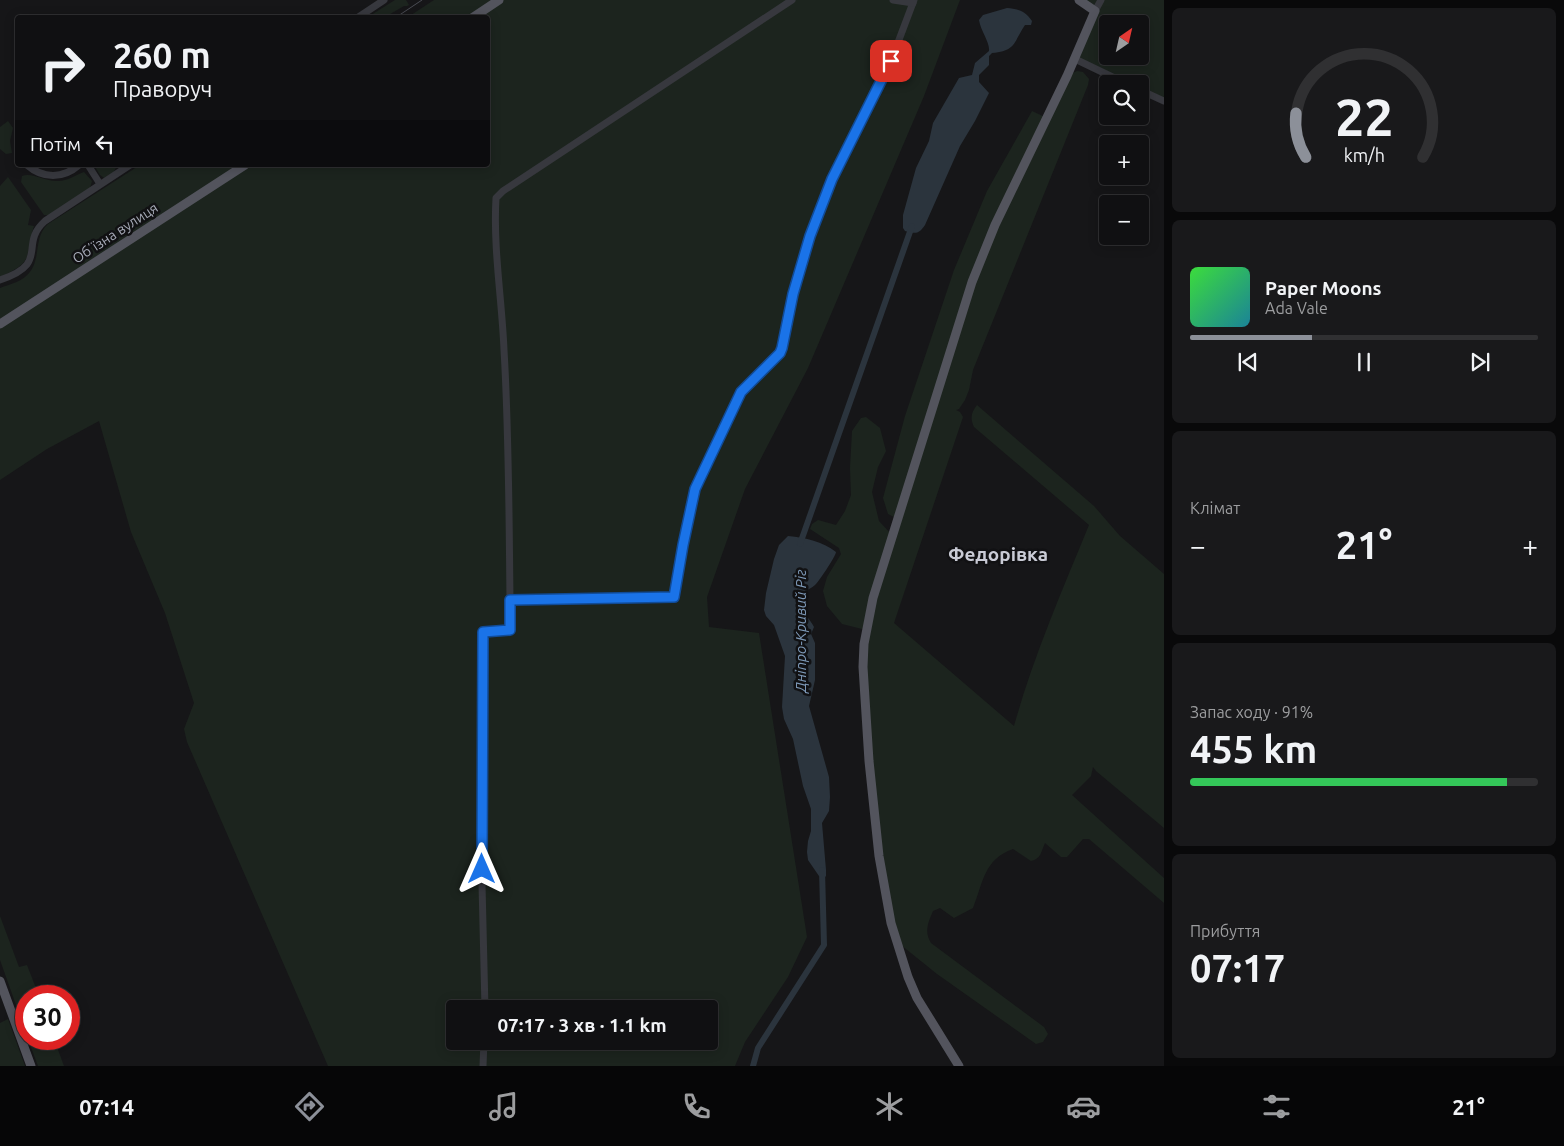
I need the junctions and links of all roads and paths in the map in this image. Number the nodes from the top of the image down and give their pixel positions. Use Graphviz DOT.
graph roads {
  1 [pos="384,0"];
  2 [pos="500,0"];
  3 [pos="792,0"];
  4 [pos="893,0"];
  5 [pos="1079,0"];
  6 [pos="1101,0"];
  7 [pos="914,1"];
  8 [pos="1095,11"];
  9 [pos="362,15"];
  10 [pos="477,15"];
  11 [pos="1075,59"];
  12 [pos="1108,75"];
  13 [pos="1149,94"];
  14 [pos="1164,101"];
  15 [pos="30,167"];
  16 [pos="77,167"];
  17 [pos="89,167"];
  18 [pos="127,167"];
  19 [pos="242,167"];
  20 [pos="92,173"];
  21 [pos="100,184"];
  22 [pos="0,280"];
  23 [pos="0,324"];
  24 [pos="510,600"];
  25 [pos="0,981"];
  26 [pos="485,1000"];
  27 [pos="484,1050"];
  28 [pos="31,1066"];
  29 [pos="483,1066"];
  30 [pos="959,1066"];
  1 -- 9 [label="street"];
  2 -- 10 [label="main road"];
  3 -- 24 [label="street"];
  4 -- 7 [label="street"];
  5 -- 8 [label="main road"];
  6 -- 8 [label="street"];
  7 -- 24 [label="street"];
  8 -- 11 [label="main road"];
  11 -- 12 [label="street"];
  11 -- 30 [label="main road"];
  13 -- 14 [label="street"];
  15 -- 16 [label="street"];
  16 -- 20 [label="street"];
  17 -- 20 [label="street"];
  18 -- 21 [label="street"];
  19 -- 23 [label="main road, Обʼїзна вулиця"];
  20 -- 21 [label="street"];
  21 -- 22 [label="street"];
  24 -- 26 [label="street"];
  25 -- 28 [label="main road"];
  27 -- 29 [label="street"];
}
